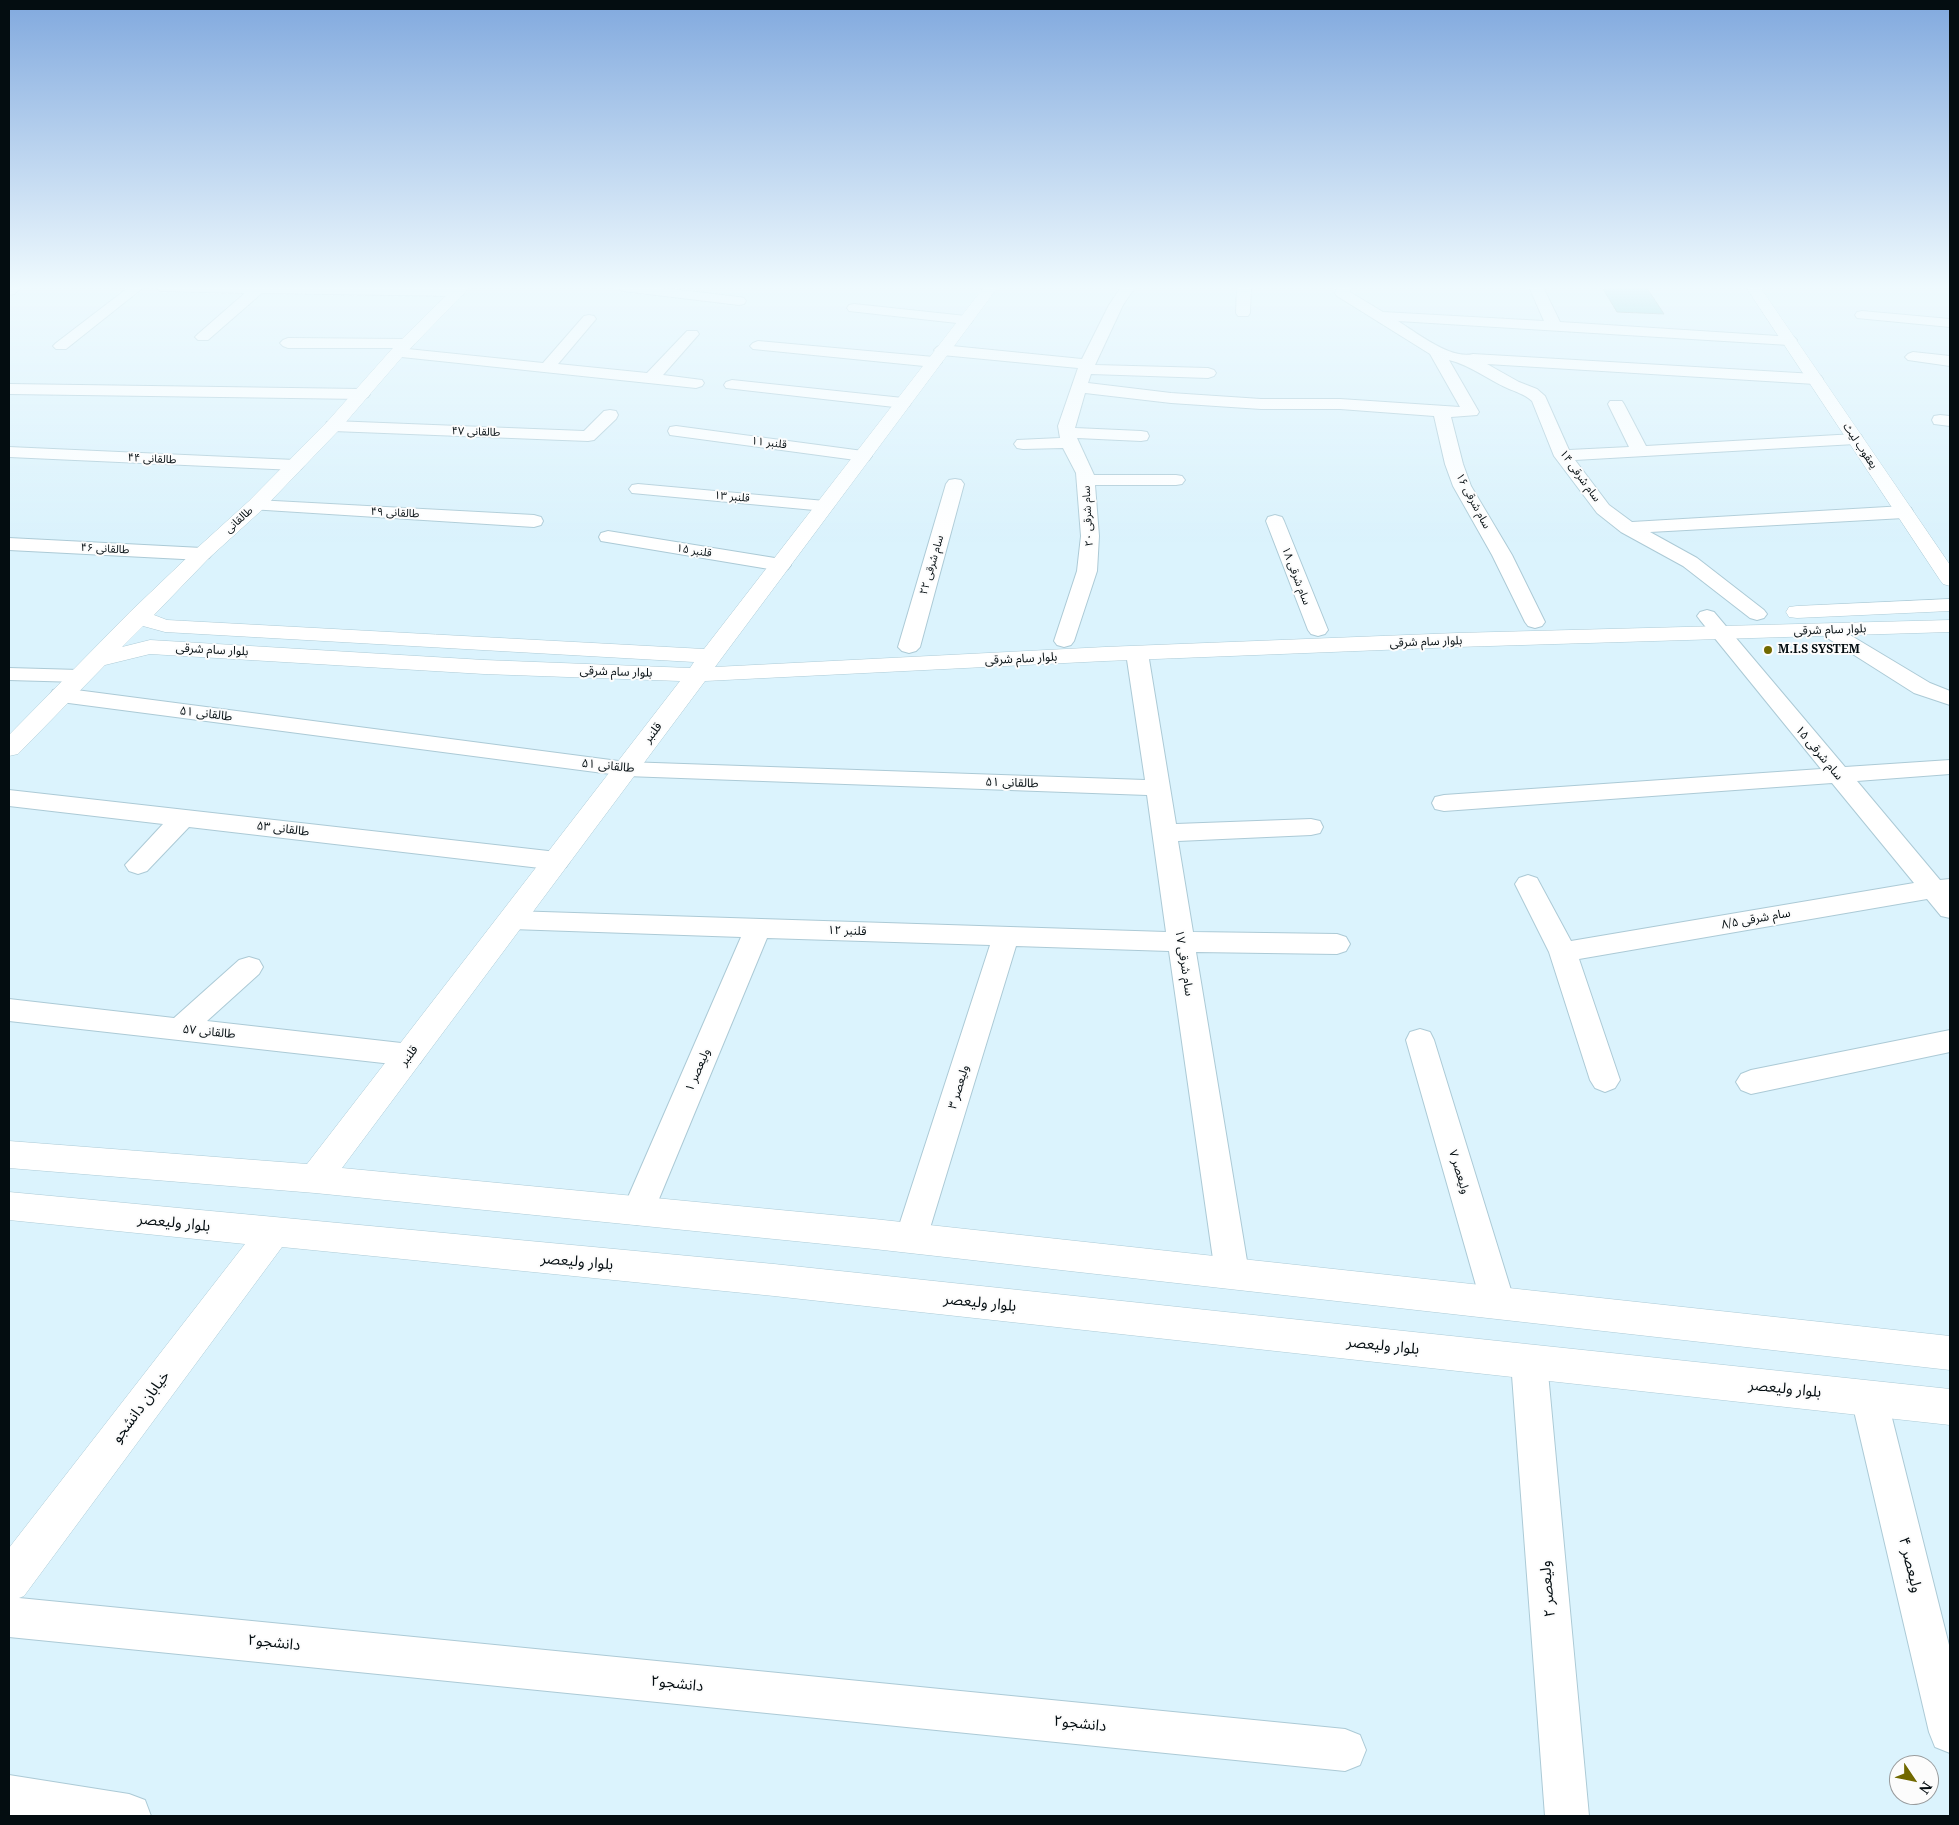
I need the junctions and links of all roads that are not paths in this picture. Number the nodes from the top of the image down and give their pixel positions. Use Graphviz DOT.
graph roads {
  1 [pos="381,372"];
  2 [pos="590,372"];
  3 [pos="656,372"];
  4 [pos="926,372"];
  5 [pos="1084,372"];
  6 [pos="1193,372"];
  7 [pos="1448,372"];
  8 [pos="1489,372"];
  9 [pos="1700,372"];
  10 [pos="1810,372"];
  11 [pos="1208,373"];
  12 [pos="651,378"];
  13 [pos="1815,379"];
  14 [pos="696,383"];
  15 [pos="732,385"];
  16 [pos="1078,387"];
  17 [pos="9,389"];
  18 [pos="362,394"];
  19 [pos="903,403"];
  20 [pos="1616,404"];
  21 [pos="1441,412"];
  22 [pos="610,415"];
  23 [pos="333,426"];
  24 [pos="676,431"];
  25 [pos="1141,436"];
  26 [pos="1068,438"];
  27 [pos="1855,439"];
  28 [pos="1023,444"];
  29 [pos="9,452"];
  30 [pos="1640,452"];
  31 [pos="863,456"];
  32 [pos="1563,456"];
  33 [pos="295,465"];
  34 [pos="1143,465"];
  35 [pos="1084,473"];
  36 [pos="1176,480"];
  37 [pos="955,484"];
  38 [pos="638,489"];
  39 [pos="256,505"];
  40 [pos="825,506"];
  41 [pos="1904,512"];
  42 [pos="534,521"];
  43 [pos="1275,521"];
  44 [pos="1628,528"];
  45 [pos="608,536"];
  46 [pos="9,544"];
  47 [pos="202,554"];
  48 [pos="781,565"];
  49 [pos="1950,580"];
  50 [pos="1950,605"];
  51 [pos="1757,614"];
  52 [pos="138,617"];
  53 [pos="1535,622"];
  54 [pos="1713,624"];
  55 [pos="1950,626"];
  56 [pos="1318,630"];
  57 [pos="1828,630"];
  58 [pos="1064,641"];
  59 [pos="909,647"];
  60 [pos="1137,653"];
  61 [pos="704,666"];
  62 [pos="87,669"];
  63 [pos="9,674"];
  64 [pos="61,695"];
  65 [pos="1950,698"];
  66 [pos="9,749"];
  67 [pos="1950,767"];
  68 [pos="626,769"];
  69 [pos="1837,774"];
  70 [pos="1158,788"];
  71 [pos="9,798"];
  72 [pos="1444,803"];
  73 [pos="183,818"];
  74 [pos="1311,827"];
  75 [pos="1164,833"];
  76 [pos="557,861"];
  77 [pos="138,865"];
  78 [pos="1528,884"];
  79 [pos="1942,888"];
  80 [pos="1950,909"];
  81 [pos="512,920"];
  82 [pos="758,928"];
  83 [pos="1006,936"];
  84 [pos="1181,942"];
  85 [pos="1337,944"];
  86 [pos="1563,952"];
  87 [pos="248,967"];
  88 [pos="9,1010"];
  89 [pos="180,1029"];
  90 [pos="1420,1040"];
  91 [pos="1950,1042"];
  92 [pos="410,1055"];
  93 [pos="1605,1080"];
  94 [pos="1751,1082"];
  95 [pos="9,1155"];
  96 [pos="315,1180"];
  97 [pos="9,1206"];
  98 [pos="638,1211"];
  99 [pos="274,1233"];
  100 [pos="912,1238"];
  101 [pos="1232,1273"];
  102 [pos="1498,1303"];
  103 [pos="1950,1353"];
  104 [pos="1529,1362"];
  105 [pos="1869,1398"];
  106 [pos="1950,1407"];
  107 [pos="9,1581"];
  108 [pos="9,1617"];
  109 [pos="1948,1714"];
  110 [pos="1345,1750"];
  111 [pos="9,1797"];
  112 [pos="129,1816"];
  113 [pos="1567,1816"];
  1 -- 18 [label="street, طالقانی"];
  2 -- 12 [label="street"];
  3 -- 12 [label="street"];
  4 -- 19 [label="street, قلنبر"];
  5 -- 16 [label="street"];
  6 -- 11 [label="street"];
  7 -- 21 [label="street"];
  8 -- 32 [label="street, سام شرقی ۱۴"];
  9 -- 13 [label="street"];
  10 -- 13 [label="street, یعقوب لیث"];
  12 -- 14 [label="street"];
  13 -- 27 [label="street, یعقوب لیث"];
  15 -- 19 [label="street"];
  16 -- 21 [label="street"];
  16 -- 26 [label="street"];
  17 -- 18 [label="street"];
  18 -- 23 [label="street, طالقانی"];
  19 -- 31 [label="street, قلنبر"];
  20 -- 30 [label="street"];
  21 -- 53 [label="street, سام شرقی ۱۶"];
  22 -- 23 [label="street, طالقانی ۴۷"];
  23 -- 33 [label="street, طالقانی"];
  24 -- 31 [label="street, قلنبر ۱۱"];
  25 -- 26 [label="street"];
  26 -- 28 [label="street"];
  26 -- 35 [label="street, سام شرقی ۲۰"];
  27 -- 30 [label="street"];
  27 -- 41 [label="street, یعقوب لیث"];
  29 -- 33 [label="street, طالقانی ۴۴"];
  30 -- 32 [label="street"];
  31 -- 40 [label="street, قلنبر"];
  32 -- 44 [label="street, سام شرقی ۱۴"];
  33 -- 39 [label="street, طالقانی"];
  34 -- 35 [label="street"];
  35 -- 36 [label="street"];
  35 -- 58 [label="street, سام شرقی ۲۰"];
  37 -- 59 [label="street, سام شرقی ۲۲"];
  38 -- 40 [label="street, قلنبر ۱۳"];
  39 -- 42 [label="street, طالقانی ۴۹"];
  39 -- 47 [label="street, طالقانی"];
  40 -- 48 [label="street, قلنبر"];
  41 -- 44 [label="street"];
  41 -- 49 [label="street, یعقوب لیث"];
  43 -- 56 [label="street, سام شرقی ۱۸"];
  44 -- 51 [label="street, سام شرقی ۱۴"];
  45 -- 48 [label="street, قلنبر ۱۵"];
  46 -- 47 [label="street, طالقانی ۴۶"];
  47 -- 52 [label="street, طالقانی"];
  48 -- 61 [label="street, قلنبر"];
  50 -- 51 [label="street, بلوار سام شرقی"];
  51 -- 54 [label="street, بلوار سام شرقی"];
  52 -- 61 [label="street, بلوار سام شرقی"];
  52 -- 62 [label="street, طالقانی"];
  53 -- 54 [label="street, بلوار سام شرقی"];
  53 -- 56 [label="street, بلوار سام شرقی"];
  54 -- 57 [label="street, بلوار سام شرقی"];
  54 -- 60 [label="street, بلوار سام شرقی"];
  54 -- 69 [label="street, سام شرقی ۱۵"];
  55 -- 57 [label="street, بلوار سام شرقی"];
  56 -- 58 [label="street, بلوار سام شرقی"];
  57 -- 65 [label="street"];
  58 -- 59 [label="street, بلوار سام شرقی"];
  59 -- 61 [label="street, بلوار سام شرقی"];
  60 -- 61 [label="street, بلوار سام شرقی"];
  60 -- 70 [label="street, سام شرقی ۱۷"];
  61 -- 62 [label="street, بلوار سام شرقی"];
  61 -- 68 [label="street, قلنبر"];
  62 -- 63 [label="street"];
  62 -- 64 [label="street, طالقانی"];
  64 -- 66 [label="street, طالقانی"];
  64 -- 68 [label="street, طالقانی ۵۱"];
  67 -- 69 [label="street"];
  68 -- 70 [label="street, طالقانی ۵۱"];
  68 -- 76 [label="street, قلنبر"];
  69 -- 72 [label="street"];
  69 -- 79 [label="street, سام شرقی ۱۵"];
  70 -- 75 [label="street, سام شرقی ۱۷"];
  71 -- 73 [label="street, طالقانی ۵۳"];
  73 -- 76 [label="street, طالقانی ۵۳"];
  73 -- 77 [label="street"];
  74 -- 75 [label="street"];
  75 -- 84 [label="street, سام شرقی ۱۷"];
  76 -- 81 [label="street, قلنبر"];
  78 -- 86 [label="street"];
  79 -- 80 [label="street"];
  79 -- 86 [label="street, سام شرقی ۸/۵"];
  81 -- 82 [label="street, قلنبر ۱۲"];
  81 -- 92 [label="street, قلنبر"];
  82 -- 83 [label="street, قلنبر ۱۲"];
  82 -- 98 [label="street, ولیعصر ۱"];
  83 -- 84 [label="street, قلنبر ۱۲"];
  83 -- 100 [label="street, ولیعصر ۳"];
  84 -- 85 [label="street, قلنبر ۱۲"];
  84 -- 101 [label="street, سام شرقی ۱۷"];
  86 -- 93 [label="street"];
  87 -- 89 [label="street"];
  88 -- 89 [label="street, طالقانی ۵۷"];
  89 -- 92 [label="street, طالقانی ۵۷"];
  90 -- 102 [label="street, ولیعصر ۷"];
  91 -- 94 [label="street"];
  92 -- 96 [label="street, قلنبر"];
  95 -- 96 [label="street"];
  96 -- 98 [label="street"];
  97 -- 99 [label="street, بلوار ولیعصر"];
  98 -- 100 [label="street"];
  99 -- 104 [label="street, بلوار ولیعصر"];
  99 -- 107 [label="street, خیابان دانشجو"];
  100 -- 101 [label="street"];
  101 -- 102 [label="street"];
  102 -- 103 [label="street"];
  104 -- 105 [label="street, بلوار ولیعصر"];
  104 -- 113 [label="street, ولیعصر ۲"];
  105 -- 106 [label="street, بلوار ولیعصر"];
  105 -- 109 [label="street, ولیعصر ۴"];
  108 -- 110 [label="street, دانشجو۲"];
  111 -- 112 [label="street"];
}
